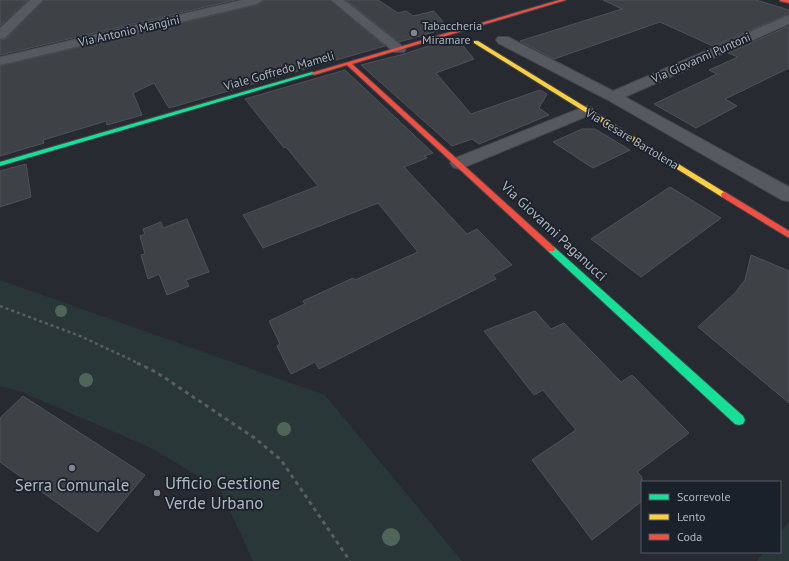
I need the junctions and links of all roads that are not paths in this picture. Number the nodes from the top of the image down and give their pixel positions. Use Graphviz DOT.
graph roads {
  1 [pos="37,0"];
  2 [pos="257,0"];
  3 [pos="337,0"];
  4 [pos="564,0"];
  5 [pos="782,0"];
  6 [pos="789,2"];
  7 [pos="789,19"];
  8 [pos="0,35"];
  9 [pos="503,40"];
  10 [pos="476,42"];
  11 [pos="400,48"];
  12 [pos="0,61"];
  13 [pos="348,63"];
  14 [pos="613,97"];
  15 [pos="586,111"];
  16 [pos="459,163"];
  17 [pos="0,164"];
  18 [pos="789,195"];
  19 [pos="789,235"];
  20 [pos="739,420"];
  1 -- 8 [label="street"];
  2 -- 12 [label="street, Via Antonio Mangini"];
  3 -- 11 [label="street"];
  4 -- 11 [label="street, Viale Goffredo Mameli"];
  5 -- 6 [label="street"];
  7 -- 14 [label="street, Via Giovanni Puntoni"];
  9 -- 14 [label="street, Via Cesare Bartolena"];
  10 -- 15 [label="street, Via Cesare Bartolena"];
  11 -- 13 [label="street, Viale Goffredo Mameli"];
  13 -- 16 [label="street, Via Giovanni Paganucci"];
  13 -- 17 [label="street, Viale Goffredo Mameli"];
  14 -- 18 [label="street, Via Cesare Bartolena"];
  15 -- 16 [label="street"];
  15 -- 19 [label="street, Via Cesare Bartolena"];
  16 -- 20 [label="street, Via Giovanni Paganucci"];
}
